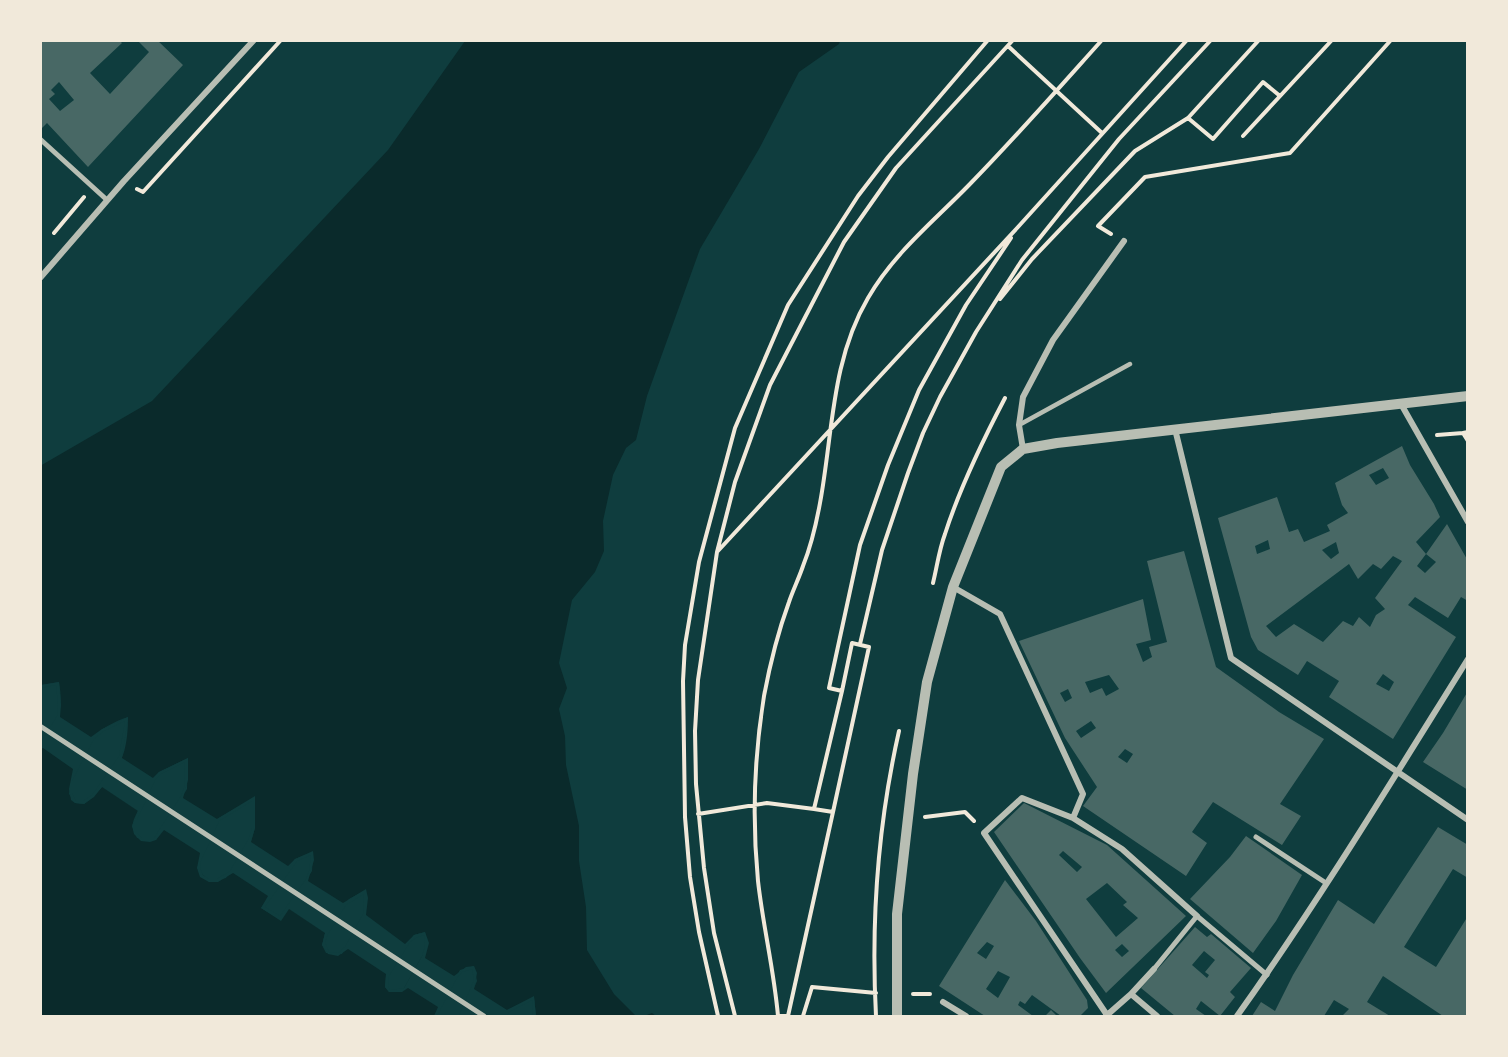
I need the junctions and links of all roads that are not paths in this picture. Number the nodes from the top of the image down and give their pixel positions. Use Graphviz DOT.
graph roads {
  1 [pos="254,40"];
  2 [pos="40,138"];
  3 [pos="107,200"];
  4 [pos="1124,241"];
  5 [pos="40,278"];
  6 [pos="1130,364"];
  7 [pos="1467,396"];
  8 [pos="1401,404"];
  9 [pos="1018,424"];
  10 [pos="1175,429"];
  11 [pos="1023,449"];
  12 [pos="1467,522"];
  13 [pos="953,587"];
  14 [pos="1467,659"];
  15 [pos="40,726"];
  16 [pos="1398,771"];
  17 [pos="1073,818"];
  18 [pos="1467,820"];
  19 [pos="1256,837"];
  20 [pos="1326,883"];
  21 [pos="1197,916"];
  22 [pos="1154,969"];
  23 [pos="1267,975"];
  24 [pos="1131,994"];
  25 [pos="943,1002"];
  26 [pos="1107,1016"];
  27 [pos="484,1017"];
  28 [pos="897,1017"];
  29 [pos="966,1017"];
  30 [pos="1157,1017"];
  31 [pos="1237,1017"];
  1 -- 3 [label="street"];
  2 -- 3 [label="street"];
  3 -- 5 [label="street"];
  4 -- 9 [label="street"];
  6 -- 9 [label="lane"];
  7 -- 8 [label="street"];
  8 -- 10 [label="street"];
  8 -- 12 [label="street"];
  9 -- 11 [label="street"];
  10 -- 11 [label="street"];
  10 -- 16 [label="street"];
  11 -- 13 [label="street"];
  13 -- 17 [label="street"];
  13 -- 28 [label="street"];
  14 -- 16 [label="street"];
  15 -- 27 [label="street"];
  16 -- 18 [label="street"];
  16 -- 20 [label="street"];
  17 -- 21 [label="street"];
  17 -- 26 [label="street"];
  19 -- 20 [label="street"];
  20 -- 23 [label="street"];
  21 -- 22 [label="street"];
  21 -- 23 [label="street"];
  22 -- 24 [label="street"];
  23 -- 31 [label="street"];
  24 -- 26 [label="street"];
  24 -- 30 [label="street"];
  25 -- 29 [label="street"];
}
